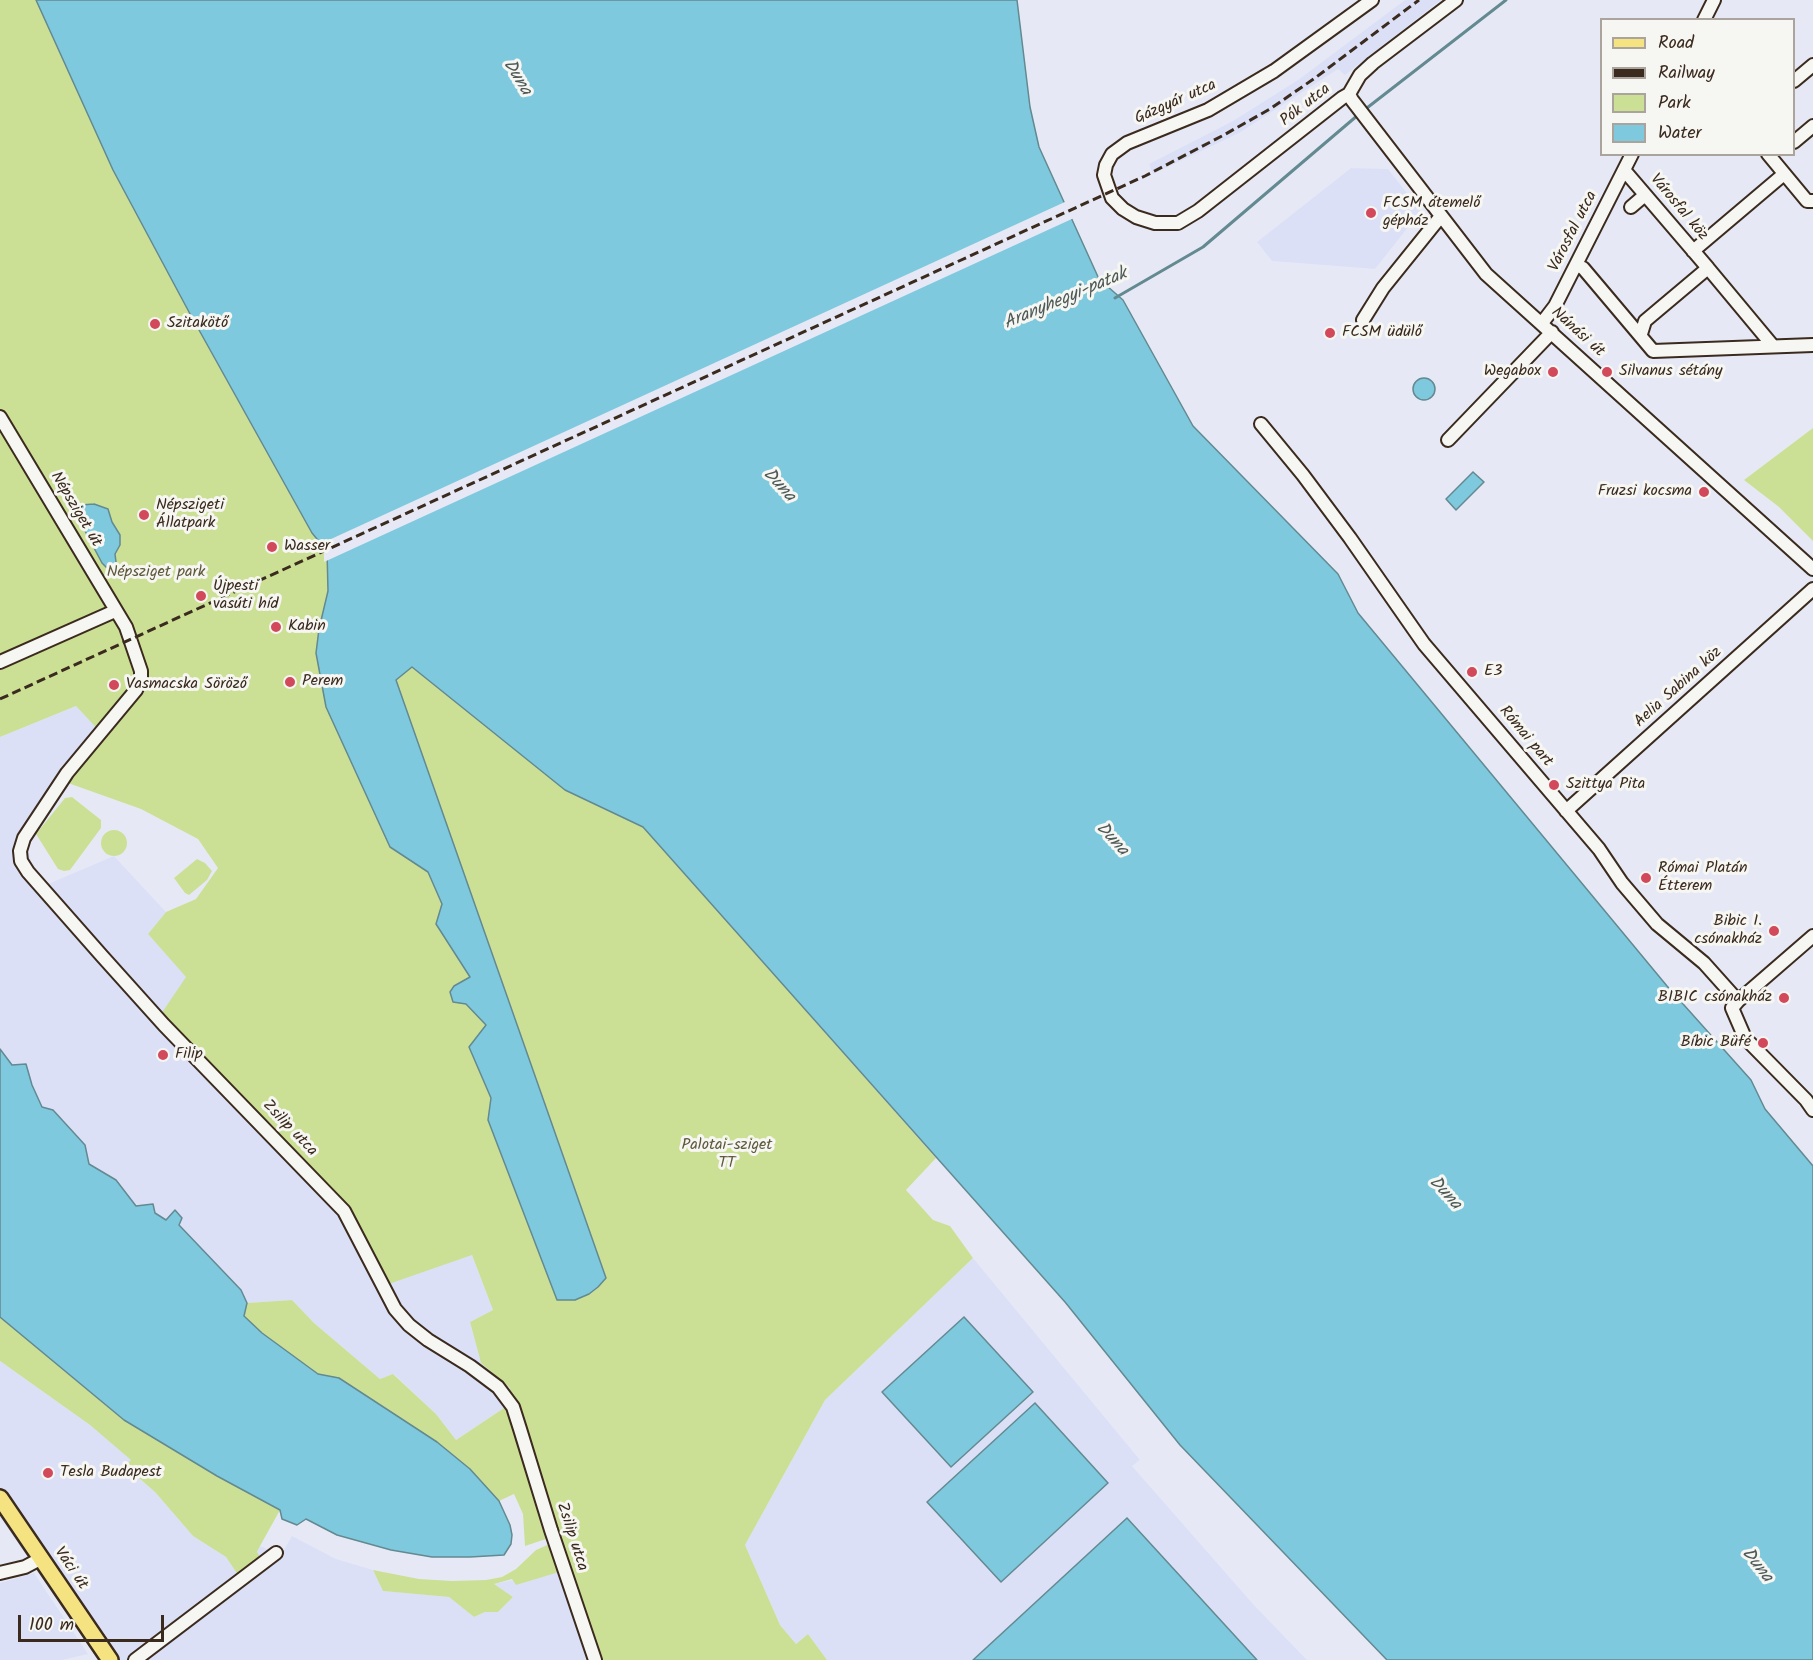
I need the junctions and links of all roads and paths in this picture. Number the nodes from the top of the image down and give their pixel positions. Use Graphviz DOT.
graph roads {
  1 [pos="1372,0"];
  2 [pos="1456,0"];
  3 [pos="1714,0"];
  4 [pos="1705,18"];
  5 [pos="1813,65"];
  6 [pos="1795,80"];
  7 [pos="1350,97"];
  8 [pos="1813,126"];
  9 [pos="1795,140"];
  10 [pos="1631,156"];
  11 [pos="1772,156"];
  12 [pos="1624,170"];
  13 [pos="1784,174"];
  14 [pos="1645,195"];
  15 [pos="1811,203"];
  16 [pos="1631,207"];
  17 [pos="1198,211"];
  18 [pos="1441,216"];
  19 [pos="1693,251"];
  20 [pos="1576,265"];
  21 [pos="1708,268"];
  22 [pos="1363,320"];
  23 [pos="1542,323"];
  24 [pos="1552,332"];
  25 [pos="1641,334"];
  26 [pos="1813,336"];
  27 [pos="1808,345"];
  28 [pos="1773,346"];
  29 [pos="0,417"];
  30 [pos="1261,424"];
  31 [pos="1448,440"];
  32 [pos="1813,568"];
  33 [pos="1813,589"];
  34 [pos="115,611"];
  35 [pos="136,652"];
  36 [pos="0,662"];
  37 [pos="1566,811"];
  38 [pos="1813,936"];
  39 [pos="1738,1001"];
  40 [pos="1813,1110"];
  41 [pos="0,1498"];
  42 [pos="276,1553"];
  43 [pos="42,1558"];
  44 [pos="0,1573"];
  45 [pos="110,1660"];
  46 [pos="135,1660"];
  47 [pos="595,1660"];
  1 -- 17 [label="street, Gázgyár utca"];
  2 -- 7 [label="street, Pók utca"];
  3 -- 4 [label="street"];
  5 -- 6 [label="street"];
  7 -- 17 [label="street, Pók utca"];
  7 -- 18 [label="street, Nánási út"];
  8 -- 9 [label="street"];
  10 -- 12 [label="street, Városfal utca"];
  11 -- 13 [label="street"];
  12 -- 14 [label="street, Városfal köz"];
  12 -- 20 [label="street, Városfal utca"];
  13 -- 15 [label="street"];
  13 -- 19 [label="street"];
  14 -- 16 [label="street"];
  14 -- 19 [label="street, Városfal köz"];
  18 -- 22 [label="street"];
  18 -- 23 [label="street, Nánási út"];
  19 -- 21 [label="street, Városfal köz"];
  20 -- 23 [label="street, Városfal utca"];
  20 -- 25 [label="street"];
  21 -- 25 [label="street"];
  21 -- 28 [label="street"];
  23 -- 24 [label="street, Nánási út"];
  24 -- 31 [label="street"];
  24 -- 32 [label="street, Nánási út"];
  25 -- 28 [label="street"];
  26 -- 27 [label="street"];
  27 -- 28 [label="street"];
  29 -- 34 [label="street, Népsziget út"];
  30 -- 37 [label="street, Római part"];
  33 -- 37 [label="street, Aelia Sabina köz"];
  34 -- 35 [label="street, Népsziget út"];
  34 -- 36 [label="street"];
  35 -- 47 [label="street, Zsilip utca"];
  37 -- 39 [label="street, Római part"];
  38 -- 39 [label="street"];
  39 -- 40 [label="street"];
  41 -- 43 [label="main road, Váci út"];
  42 -- 46 [label="street"];
  43 -- 44 [label="street"];
  43 -- 45 [label="main road, Váci út"];
}
